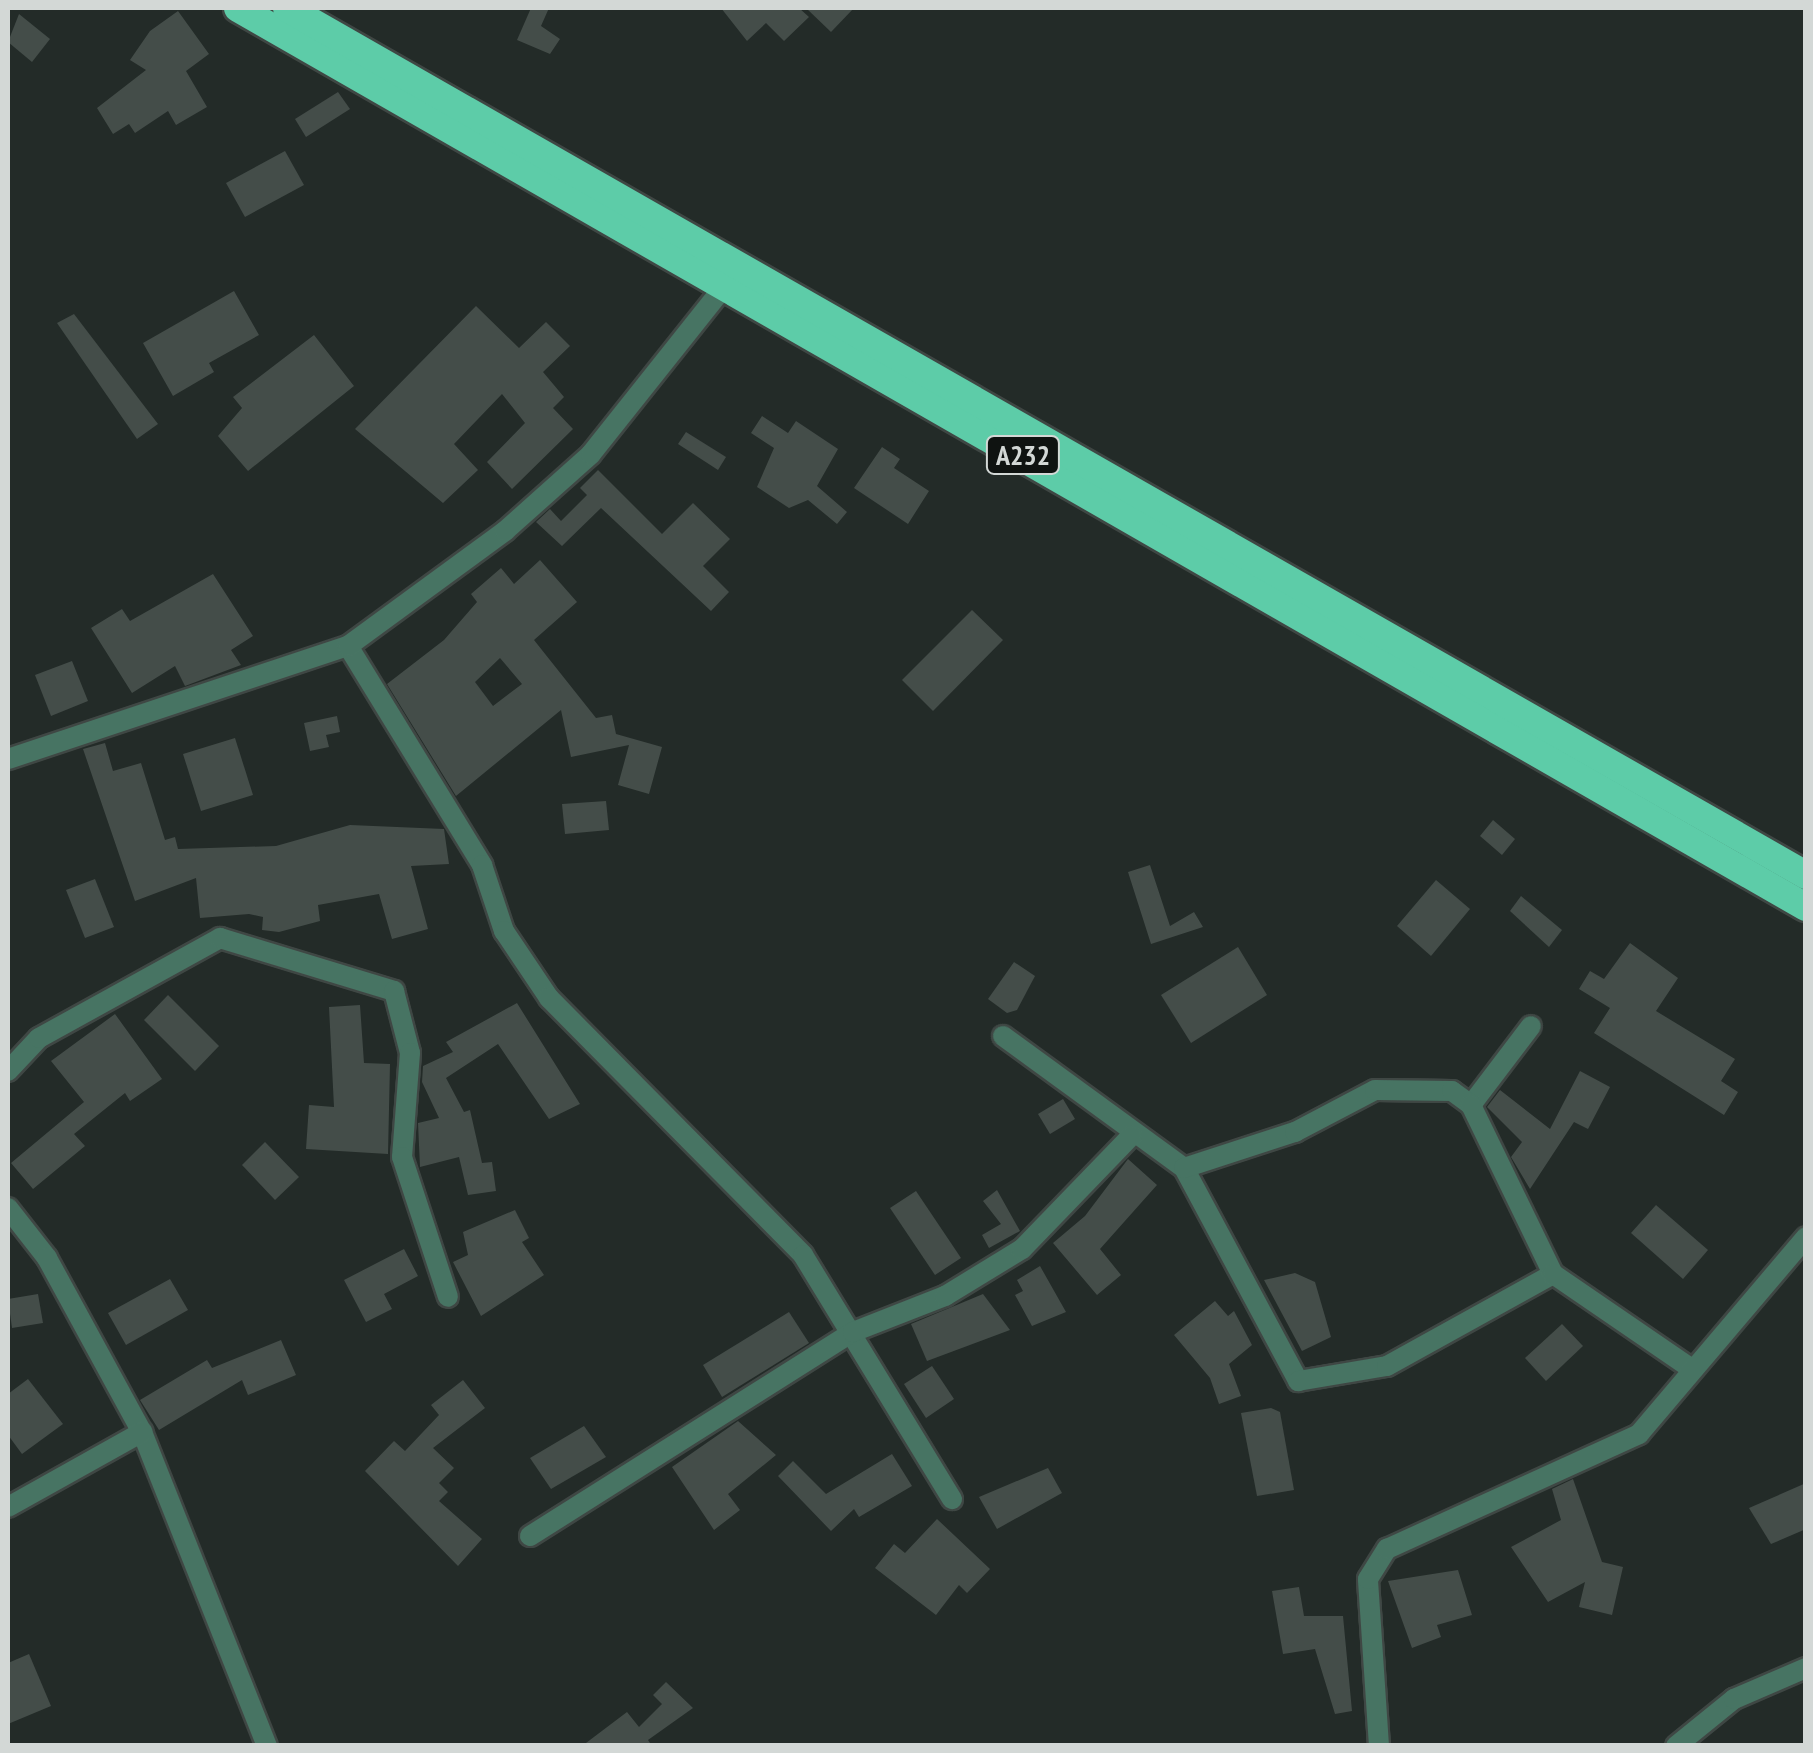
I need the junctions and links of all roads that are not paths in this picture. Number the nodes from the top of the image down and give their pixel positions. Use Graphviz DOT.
graph roads {
  1 [pos="238,8"];
  2 [pos="287,8"];
  3 [pos="727,283"];
  4 [pos="348,646"];
  5 [pos="8,759"];
  6 [pos="1806,875"];
  7 [pos="1806,907"];
  8 [pos="1531,1026"];
  9 [pos="1003,1036"];
  10 [pos="8,1071"];
  11 [pos="1471,1105"];
  12 [pos="1131,1136"];
  13 [pos="1184,1168"];
  14 [pos="8,1208"];
  15 [pos="1806,1237"];
  16 [pos="1552,1274"];
  17 [pos="448,1297"];
  18 [pos="853,1332"];
  19 [pos="1692,1369"];
  20 [pos="142,1432"];
  21 [pos="952,1499"];
  22 [pos="8,1507"];
  23 [pos="530,1536"];
  24 [pos="1806,1668"];
  25 [pos="267,1746"];
  26 [pos="1380,1746"];
  27 [pos="1676,1746"];
  1 -- 3 [label="highway, A232"];
  2 -- 6 [label="highway, A232"];
  3 -- 4 [label="street"];
  3 -- 7 [label="highway, A232"];
  4 -- 5 [label="street"];
  4 -- 18 [label="street"];
  8 -- 11 [label="street"];
  9 -- 12 [label="street"];
  10 -- 17 [label="street"];
  11 -- 13 [label="street"];
  11 -- 16 [label="street"];
  12 -- 13 [label="street"];
  12 -- 18 [label="street"];
  13 -- 16 [label="street"];
  14 -- 20 [label="street"];
  15 -- 19 [label="street"];
  16 -- 19 [label="street"];
  18 -- 21 [label="street"];
  18 -- 23 [label="street"];
  19 -- 26 [label="street"];
  20 -- 22 [label="street"];
  20 -- 25 [label="street"];
  24 -- 27 [label="street"];
}
